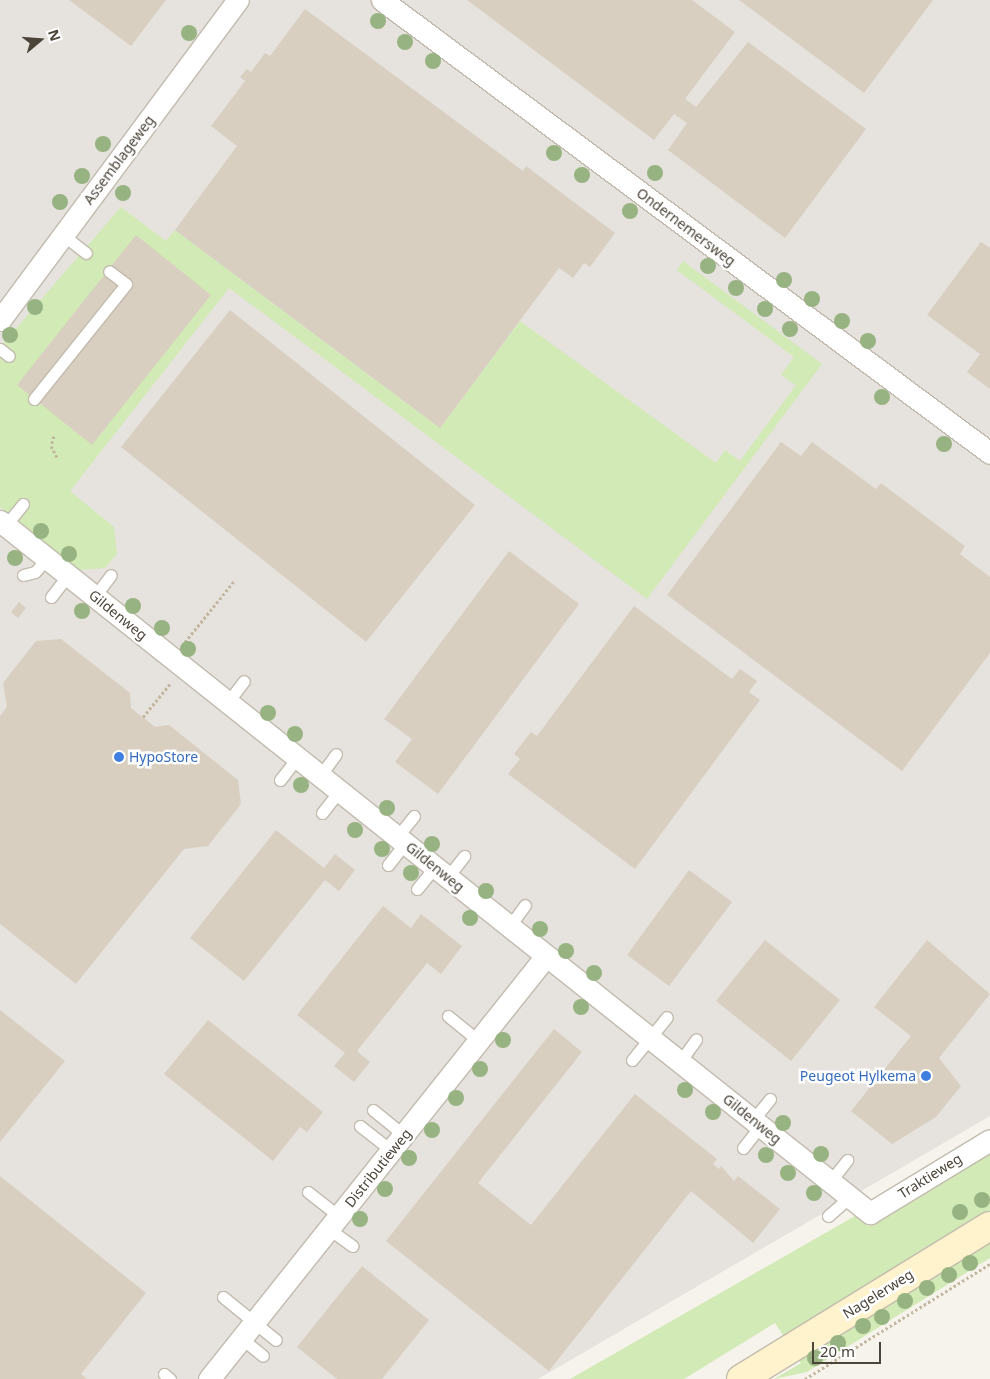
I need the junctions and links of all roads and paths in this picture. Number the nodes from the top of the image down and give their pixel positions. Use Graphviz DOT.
graph roads {
  1 [pos="238,0"];
  2 [pos="382,0"];
  3 [pos="63,235"];
  4 [pos="86,253"];
  5 [pos="108,271"];
  6 [pos="0,320"];
  7 [pos="34,399"];
  8 [pos="54,436"];
  9 [pos="990,453"];
  10 [pos="58,459"];
  11 [pos="23,504"];
  12 [pos="3,523"];
  13 [pos="47,558"];
  14 [pos="68,574"];
  15 [pos="23,575"];
  16 [pos="111,575"];
  17 [pos="235,580"];
  18 [pos="94,596"];
  19 [pos="51,597"];
  20 [pos="178,650"];
  21 [pos="244,681"];
  22 [pos="177,682"];
  23 [pos="228,702"];
  24 [pos="143,717"];
  25 [pos="336,754"];
  26 [pos="297,758"];
  27 [pos="320,776"];
  28 [pos="280,780"];
  29 [pos="339,791"];
  30 [pos="322,813"];
  31 [pos="414,816"];
  32 [pos="401,840"];
  33 [pos="464,856"];
  34 [pos="388,865"];
  35 [pos="441,872"];
  36 [pos="417,889"];
  37 [pos="525,905"];
  38 [pos="509,927"];
  39 [pos="546,956"];
  40 [pos="448,1016"];
  41 [pos="667,1017"];
  42 [pos="649,1039"];
  43 [pos="696,1040"];
  44 [pos="479,1041"];
  45 [pos="632,1060"];
  46 [pos="679,1062"];
  47 [pos="770,1099"];
  48 [pos="373,1110"];
  49 [pos="756,1123"];
  50 [pos="360,1126"];
  51 [pos="990,1140"];
  52 [pos="398,1143"];
  53 [pos="743,1148"];
  54 [pos="847,1160"];
  55 [pos="830,1182"];
  56 [pos="308,1192"];
  57 [pos="849,1198"];
  58 [pos="870,1213"];
  59 [pos="828,1216"];
  60 [pos="334,1222"];
  61 [pos="990,1226"];
  62 [pos="352,1246"];
  63 [pos="990,1264"];
  64 [pos="223,1298"];
  65 [pos="248,1330"];
  66 [pos="276,1340"];
  67 [pos="263,1356"];
  68 [pos="209,1379"];
  69 [pos="741,1379"];
  70 [pos="805,1379"];
  1 -- 3 [label="street, Assemblageweg"];
  2 -- 9 [label="street, Ondernemersweg"];
  3 -- 4 [label="lane"];
  3 -- 6 [label="street, Assemblageweg"];
  5 -- 7 [label="lane"];
  8 -- 10 [label="path"];
  11 -- 12 [label="lane"];
  12 -- 13 [label="street, Gildenweg"];
  13 -- 14 [label="street, Gildenweg"];
  13 -- 15 [label="lane"];
  14 -- 18 [label="street, Gildenweg"];
  14 -- 19 [label="lane"];
  16 -- 18 [label="lane"];
  17 -- 20 [label="path"];
  18 -- 23 [label="street, Gildenweg"];
  21 -- 23 [label="lane"];
  22 -- 24 [label="path"];
  23 -- 26 [label="street, Gildenweg"];
  25 -- 27 [label="lane"];
  26 -- 27 [label="street, Gildenweg"];
  26 -- 28 [label="lane"];
  27 -- 29 [label="street, Gildenweg"];
  29 -- 30 [label="lane"];
  29 -- 32 [label="street, Gildenweg"];
  31 -- 32 [label="lane"];
  32 -- 34 [label="lane"];
  32 -- 35 [label="street, Gildenweg"];
  33 -- 35 [label="lane"];
  35 -- 36 [label="lane"];
  35 -- 38 [label="street, Gildenweg"];
  37 -- 38 [label="lane"];
  38 -- 39 [label="street, Gildenweg"];
  39 -- 42 [label="street, Gildenweg"];
  39 -- 44 [label="street, Distributieweg"];
  40 -- 44 [label="lane"];
  41 -- 42 [label="lane"];
  42 -- 45 [label="lane"];
  42 -- 46 [label="street, Gildenweg"];
  43 -- 46 [label="lane"];
  44 -- 52 [label="street, Distributieweg"];
  46 -- 49 [label="street, Gildenweg"];
  47 -- 49 [label="lane"];
  48 -- 52 [label="lane"];
  49 -- 53 [label="lane"];
  49 -- 55 [label="street, Gildenweg"];
  50 -- 52 [label="lane"];
  51 -- 58 [label="street, Traktieweg"];
  52 -- 60 [label="street, Distributieweg"];
  54 -- 55 [label="lane"];
  55 -- 57 [label="street, Gildenweg"];
  56 -- 60 [label="lane"];
  57 -- 58 [label="street, Gildenweg"];
  57 -- 59 [label="lane"];
  60 -- 62 [label="lane"];
  60 -- 65 [label="street, Distributieweg"];
  61 -- 69 [label="main road, Nagelerweg"];
  63 -- 70 [label="path"];
  64 -- 65 [label="lane"];
  65 -- 66 [label="lane"];
  65 -- 67 [label="lane"];
  65 -- 68 [label="street, Distributieweg"];
}
